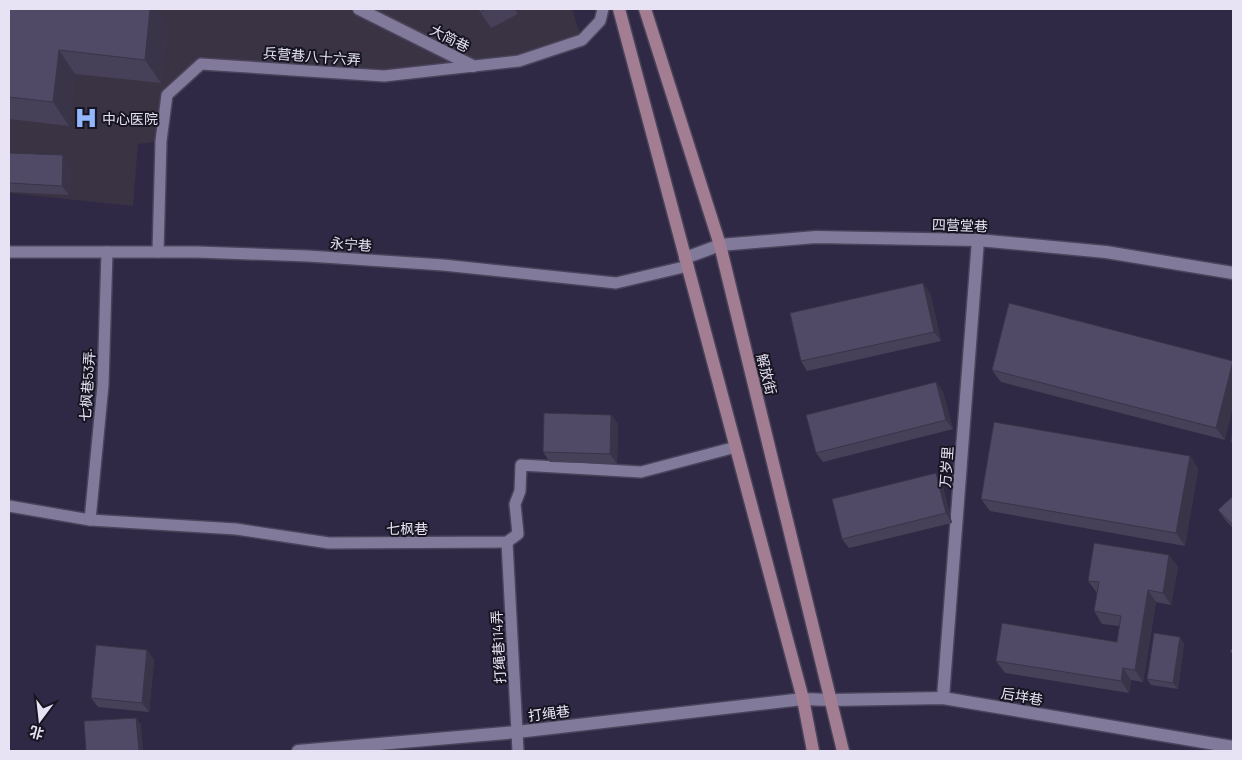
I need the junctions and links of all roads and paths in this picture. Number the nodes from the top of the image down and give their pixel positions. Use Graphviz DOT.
graph roads {
  1 [pos="359,9"];
  2 [pos="603,9"];
  3 [pos="619,9"];
  4 [pos="645,9"];
  5 [pos="473,66"];
  6 [pos="978,240"];
  7 [pos="720,245"];
  8 [pos="9,252"];
  9 [pos="107,252"];
  10 [pos="158,252"];
  11 [pos="686,262"];
  12 [pos="1233,273"];
  13 [pos="736,447"];
  14 [pos="9,506"];
  15 [pos="90,520"];
  16 [pos="507,542"];
  17 [pos="943,698"];
  18 [pos="803,699"];
  19 [pos="831,700"];
  20 [pos="517,732"];
  21 [pos="1233,747"];
  22 [pos="298,751"];
  23 [pos="518,751"];
  24 [pos="813,751"];
  25 [pos="843,751"];
  1 -- 5 [label="street, 大简巷"];
  2 -- 5 [label="lane, 兵营巷八十六弄"];
  3 -- 11 [label="main road"];
  4 -- 7 [label="main road, 解放街"];
  5 -- 10 [label="lane, 兵营巷八十六弄"];
  6 -- 7 [label="street, 四营堂巷"];
  6 -- 12 [label="street, 四营堂巷"];
  6 -- 17 [label="street, 万岁里"];
  7 -- 11 [label="street, 四营堂巷"];
  7 -- 19 [label="main road, 解放街"];
  8 -- 9 [label="lane, 永宁巷"];
  9 -- 10 [label="lane, 永宁巷"];
  9 -- 15 [label="lane, 七枫巷53弄·"];
  10 -- 11 [label="lane, 永宁巷"];
  11 -- 13 [label="main road"];
  13 -- 16 [label="lane"];
  13 -- 18 [label="main road"];
  14 -- 15 [label="lane, 七枫巷"];
  15 -- 16 [label="lane, 七枫巷"];
  16 -- 20 [label="lane, 打绳巷114弄"];
  17 -- 19 [label="street, 后垟巷"];
  17 -- 21 [label="street, 后垟巷"];
  18 -- 19 [label="street, 后垟巷"];
  18 -- 20 [label="street, 打绳巷"];
  18 -- 24 [label="main road"];
  19 -- 25 [label="main road, 解放街"];
  20 -- 22 [label="street, 打绳巷"];
  20 -- 23 [label="lane, 打绳巷114弄"];
}
